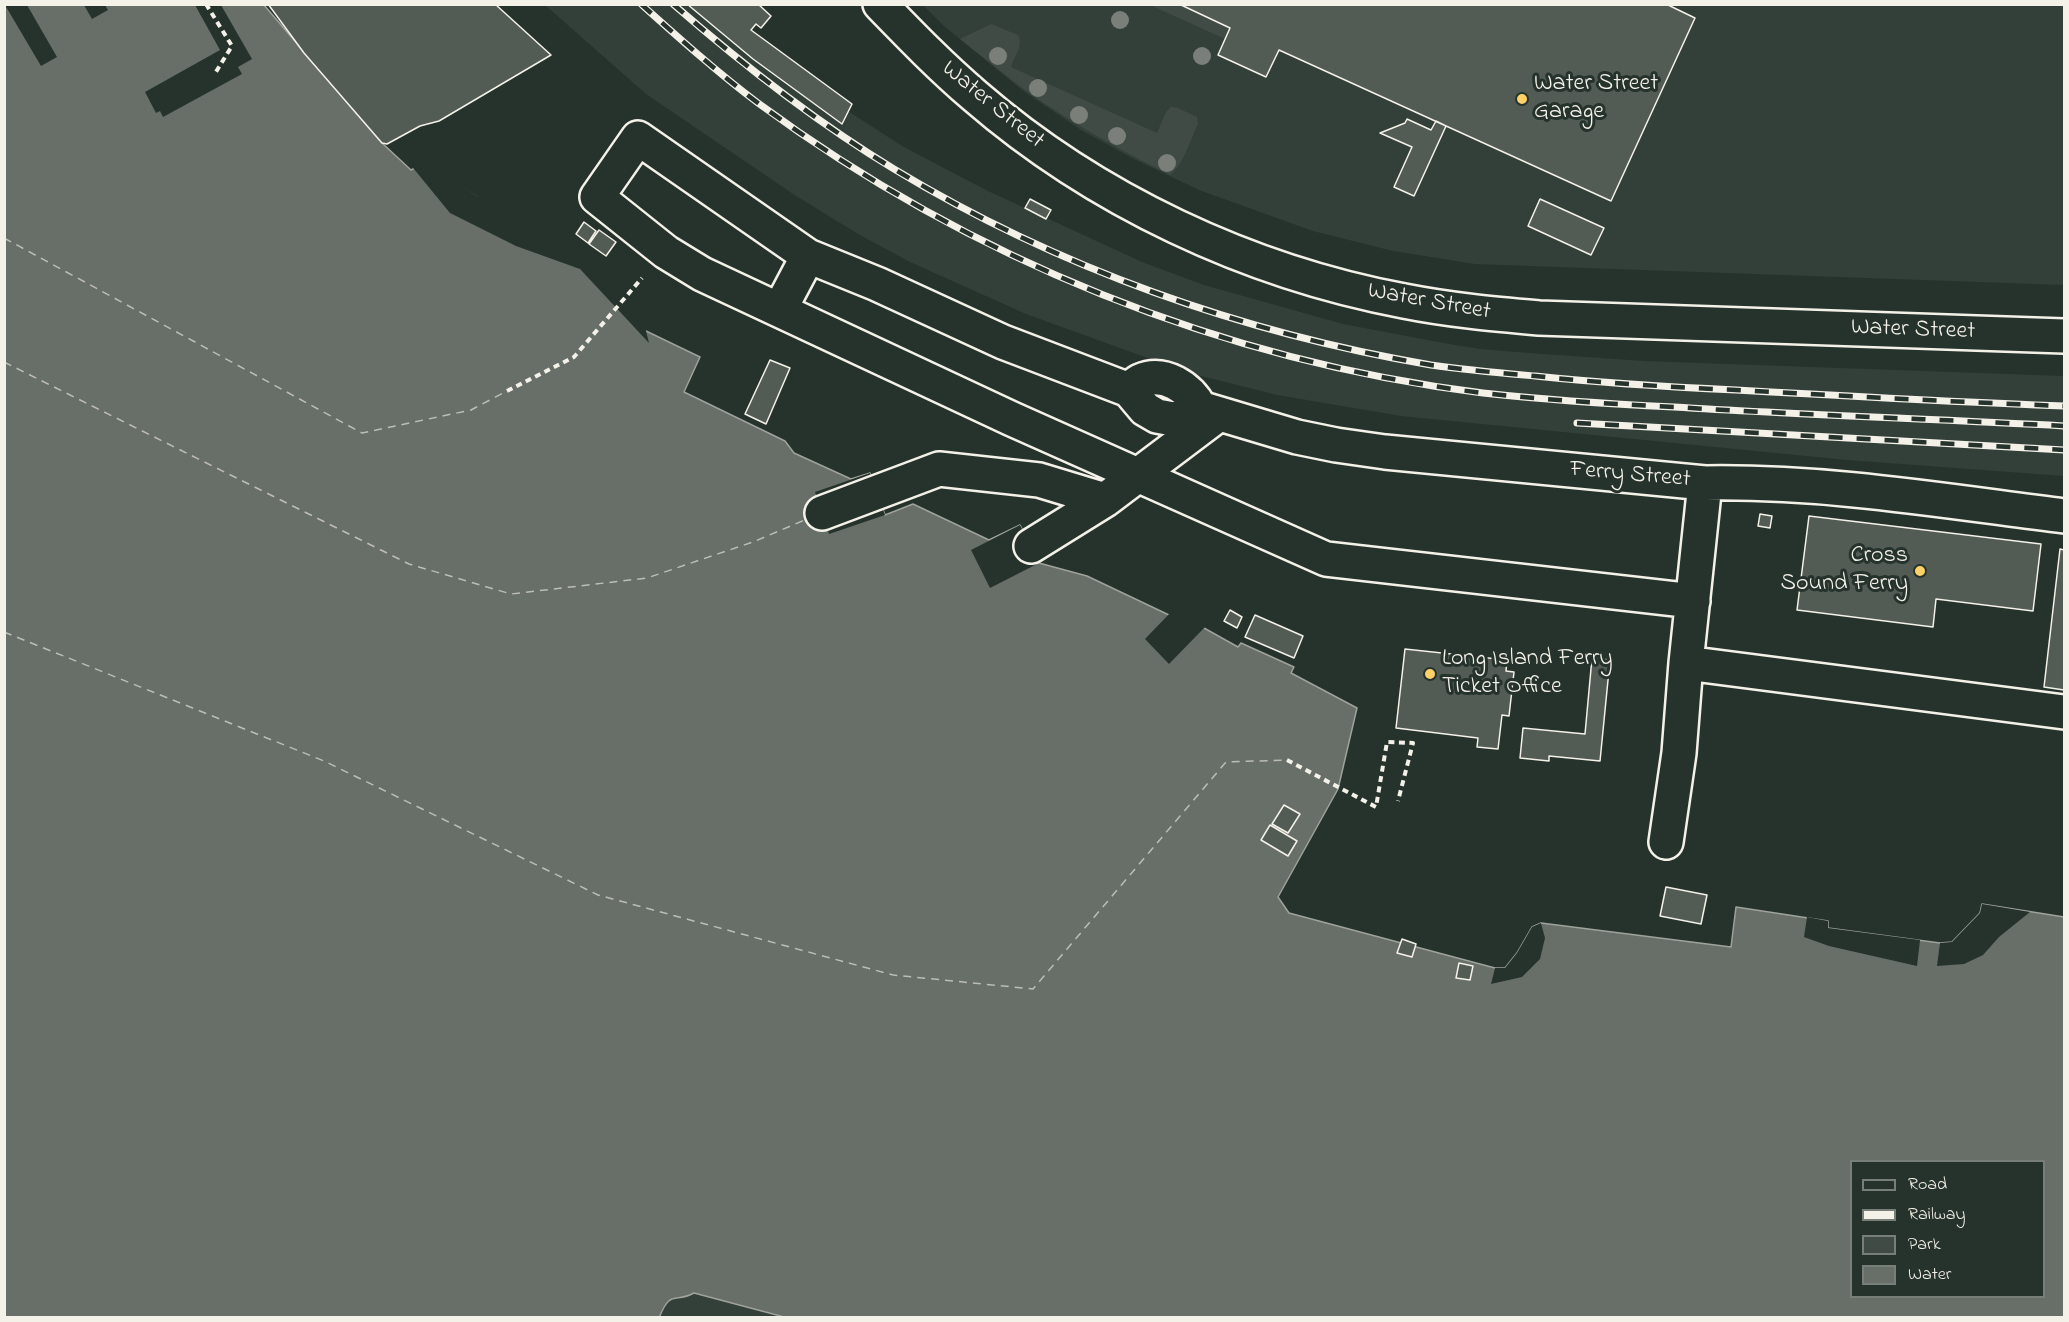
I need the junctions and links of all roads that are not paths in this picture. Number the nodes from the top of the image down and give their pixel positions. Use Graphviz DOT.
graph roads {
  1 [pos="880,4"];
  2 [pos="808,256"];
  3 [pos="787,313"];
  4 [pos="2064,336"];
  5 [pos="1209,411"];
  6 [pos="1138,474"];
  7 [pos="1706,483"];
  8 [pos="1105,500"];
  9 [pos="822,513"];
  10 [pos="2064,516"];
  11 [pos="1031,546"];
  12 [pos="1693,601"];
  13 [pos="1686,663"];
  14 [pos="2064,711"];
  15 [pos="1666,842"];
  1 -- 4 [label="main road, Water Street"];
  2 -- 3 [label="main road"];
  2 -- 3 [label="main road"];
  2 -- 5 [label="main road"];
  3 -- 6 [label="main road"];
  5 -- 6 [label="main road"];
  5 -- 7 [label="main road, Ferry Street"];
  6 -- 8 [label="main road"];
  6 -- 12 [label="main road"];
  7 -- 10 [label="main road, Ferry Street"];
  7 -- 12 [label="main road"];
  8 -- 9 [label="main road"];
  8 -- 11 [label="main road"];
  12 -- 13 [label="main road"];
  13 -- 14 [label="main road"];
  13 -- 15 [label="main road"];
}
